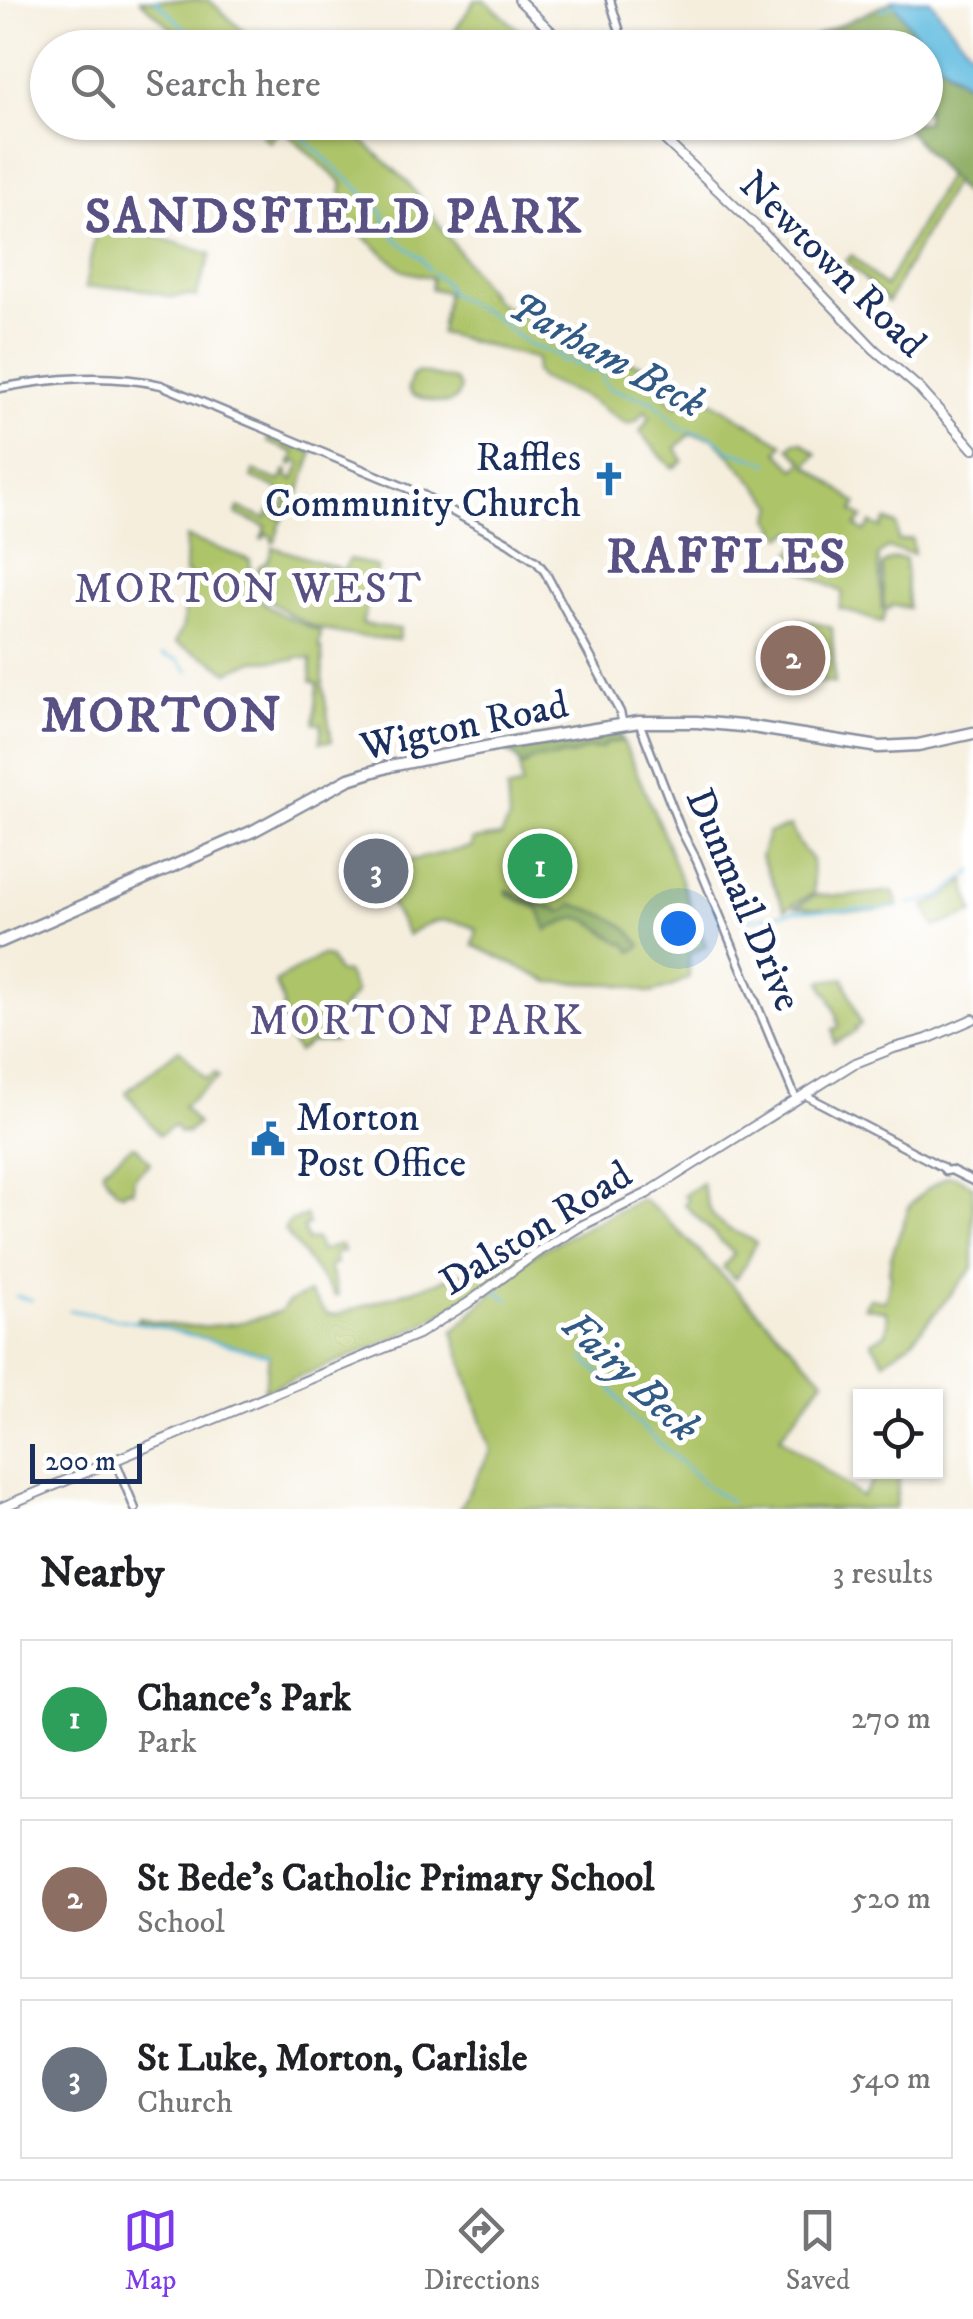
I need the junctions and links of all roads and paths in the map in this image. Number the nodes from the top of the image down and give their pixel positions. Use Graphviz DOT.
graph roads {
  1 [pos="518,0"];
  2 [pos="610,0"];
  3 [pos="549,30"];
  4 [pos="619,30"];
  5 [pos="666,140"];
  6 [pos="0,388"];
  7 [pos="973,449"];
  8 [pos="639,722"];
  9 [pos="623,724"];
  10 [pos="973,734"];
  11 [pos="0,942"];
  12 [pos="973,1019"];
  13 [pos="800,1097"];
  14 [pos="973,1181"];
  15 [pos="115,1460"];
  16 [pos="0,1508"];
  17 [pos="135,1509"];
  1 -- 3 [label="main road"];
  2 -- 4 [label="street"];
  5 -- 7 [label="main road, Newtown Road"];
  6 -- 9 [label="street"];
  8 -- 9 [label="main road, Wigton Road"];
  8 -- 10 [label="main road, Wigton Road"];
  8 -- 13 [label="street, Dunmail Drive"];
  9 -- 11 [label="main road, Wigton Road"];
  12 -- 13 [label="main road, Dalston Road"];
  13 -- 14 [label="street"];
  13 -- 15 [label="main road, Dalston Road"];
  15 -- 16 [label="main road, Dalston Road"];
  15 -- 17 [label="street"];
}
